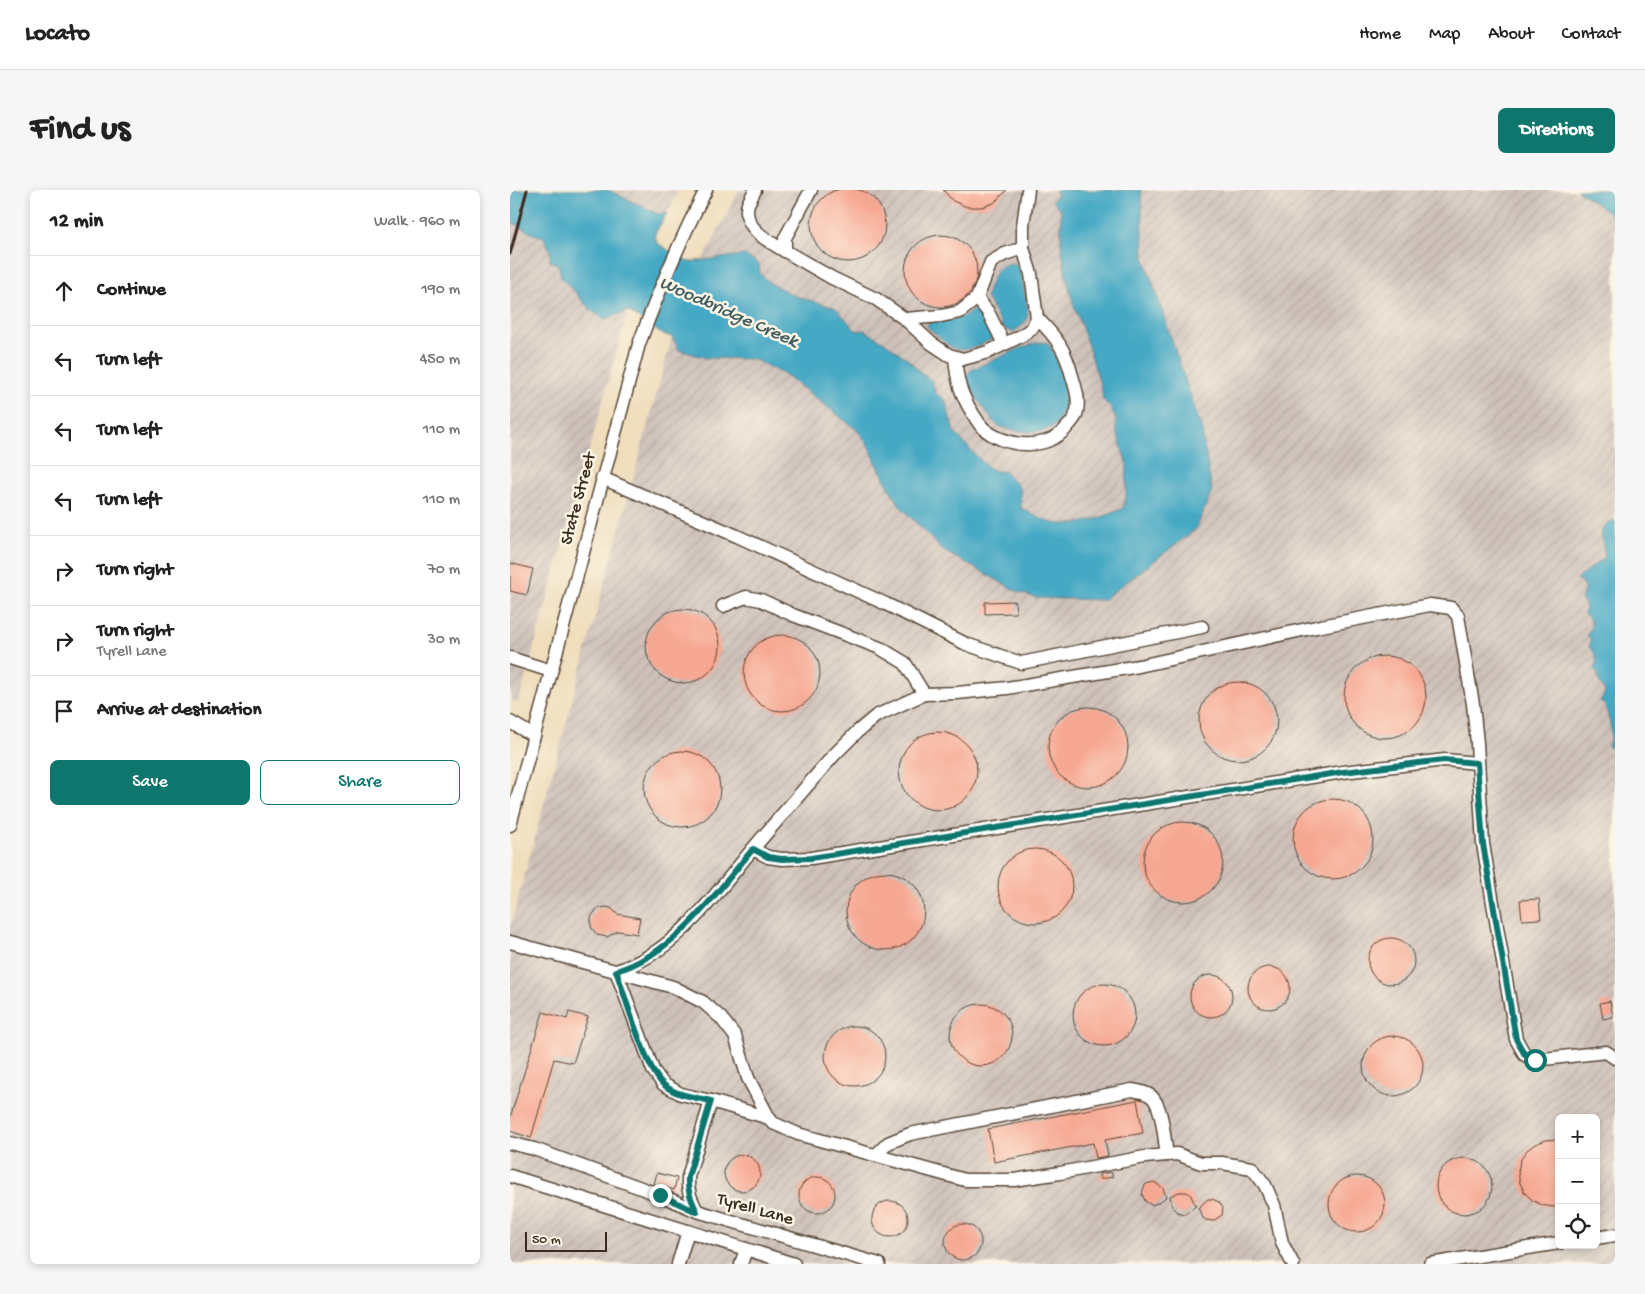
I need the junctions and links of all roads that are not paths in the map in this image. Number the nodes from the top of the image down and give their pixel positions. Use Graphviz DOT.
graph roads {
  1 [pos="706,190"];
  2 [pos="756,190"];
  3 [pos="811,190"];
  4 [pos="1028,190"];
  5 [pos="1023,248"];
  6 [pos="785,251"];
  7 [pos="977,298"];
  8 [pos="1038,318"];
  9 [pos="905,319"];
  10 [pos="1004,344"];
  11 [pos="955,357"];
  12 [pos="602,478"];
  13 [pos="723,606"];
  14 [pos="1202,627"];
  15 [pos="510,658"];
  16 [pos="551,671"];
  17 [pos="924,694"];
  18 [pos="510,722"];
  19 [pos="534,736"];
  20 [pos="1477,763"];
  21 [pos="510,826"];
  22 [pos="753,849"];
  23 [pos="510,942"];
  24 [pos="616,971"];
  25 [pos="1615,1058"];
  26 [pos="711,1101"];
  27 [pos="769,1118"];
  28 [pos="510,1143"];
  29 [pos="876,1155"];
  30 [pos="1167,1155"];
  31 [pos="510,1176"];
  32 [pos="697,1212"];
  33 [pos="688,1231"];
  34 [pos="1615,1235"];
  35 [pos="1600,1237"];
  36 [pos="1555,1245"];
  37 [pos="746,1249"];
  38 [pos="678,1264"];
  39 [pos="741,1264"];
  40 [pos="794,1264"];
  41 [pos="879,1264"];
  42 [pos="1293,1264"];
  43 [pos="1430,1264"];
  1 -- 12 [label="street, State Street"];
  2 -- 6 [label="street"];
  3 -- 6 [label="street"];
  4 -- 5 [label="street"];
  5 -- 7 [label="street"];
  5 -- 8 [label="street"];
  6 -- 9 [label="street"];
  7 -- 9 [label="street"];
  7 -- 10 [label="street"];
  8 -- 10 [label="street"];
  8 -- 11 [label="street"];
  9 -- 11 [label="street"];
  10 -- 11 [label="street"];
  12 -- 14 [label="street"];
  12 -- 16 [label="street, State Street"];
  13 -- 17 [label="street"];
  15 -- 16 [label="street"];
  16 -- 19 [label="street, State Street"];
  17 -- 20 [label="street"];
  17 -- 22 [label="street"];
  18 -- 19 [label="street"];
  19 -- 21 [label="street, State Street"];
  20 -- 22 [label="street"];
  20 -- 25 [label="street"];
  22 -- 24 [label="street"];
  23 -- 24 [label="street"];
  24 -- 26 [label="street"];
  24 -- 27 [label="street"];
  26 -- 27 [label="street"];
  26 -- 32 [label="street"];
  27 -- 29 [label="street"];
  28 -- 32 [label="street, Tyrell Lane"];
  29 -- 30 [label="street"];
  29 -- 30 [label="street"];
  30 -- 42 [label="street"];
  31 -- 33 [label="street"];
  32 -- 41 [label="street, Tyrell Lane"];
  33 -- 37 [label="street"];
  33 -- 38 [label="street"];
  34 -- 35 [label="street"];
  36 -- 43 [label="street"];
  37 -- 39 [label="street"];
  37 -- 40 [label="street"];
}
